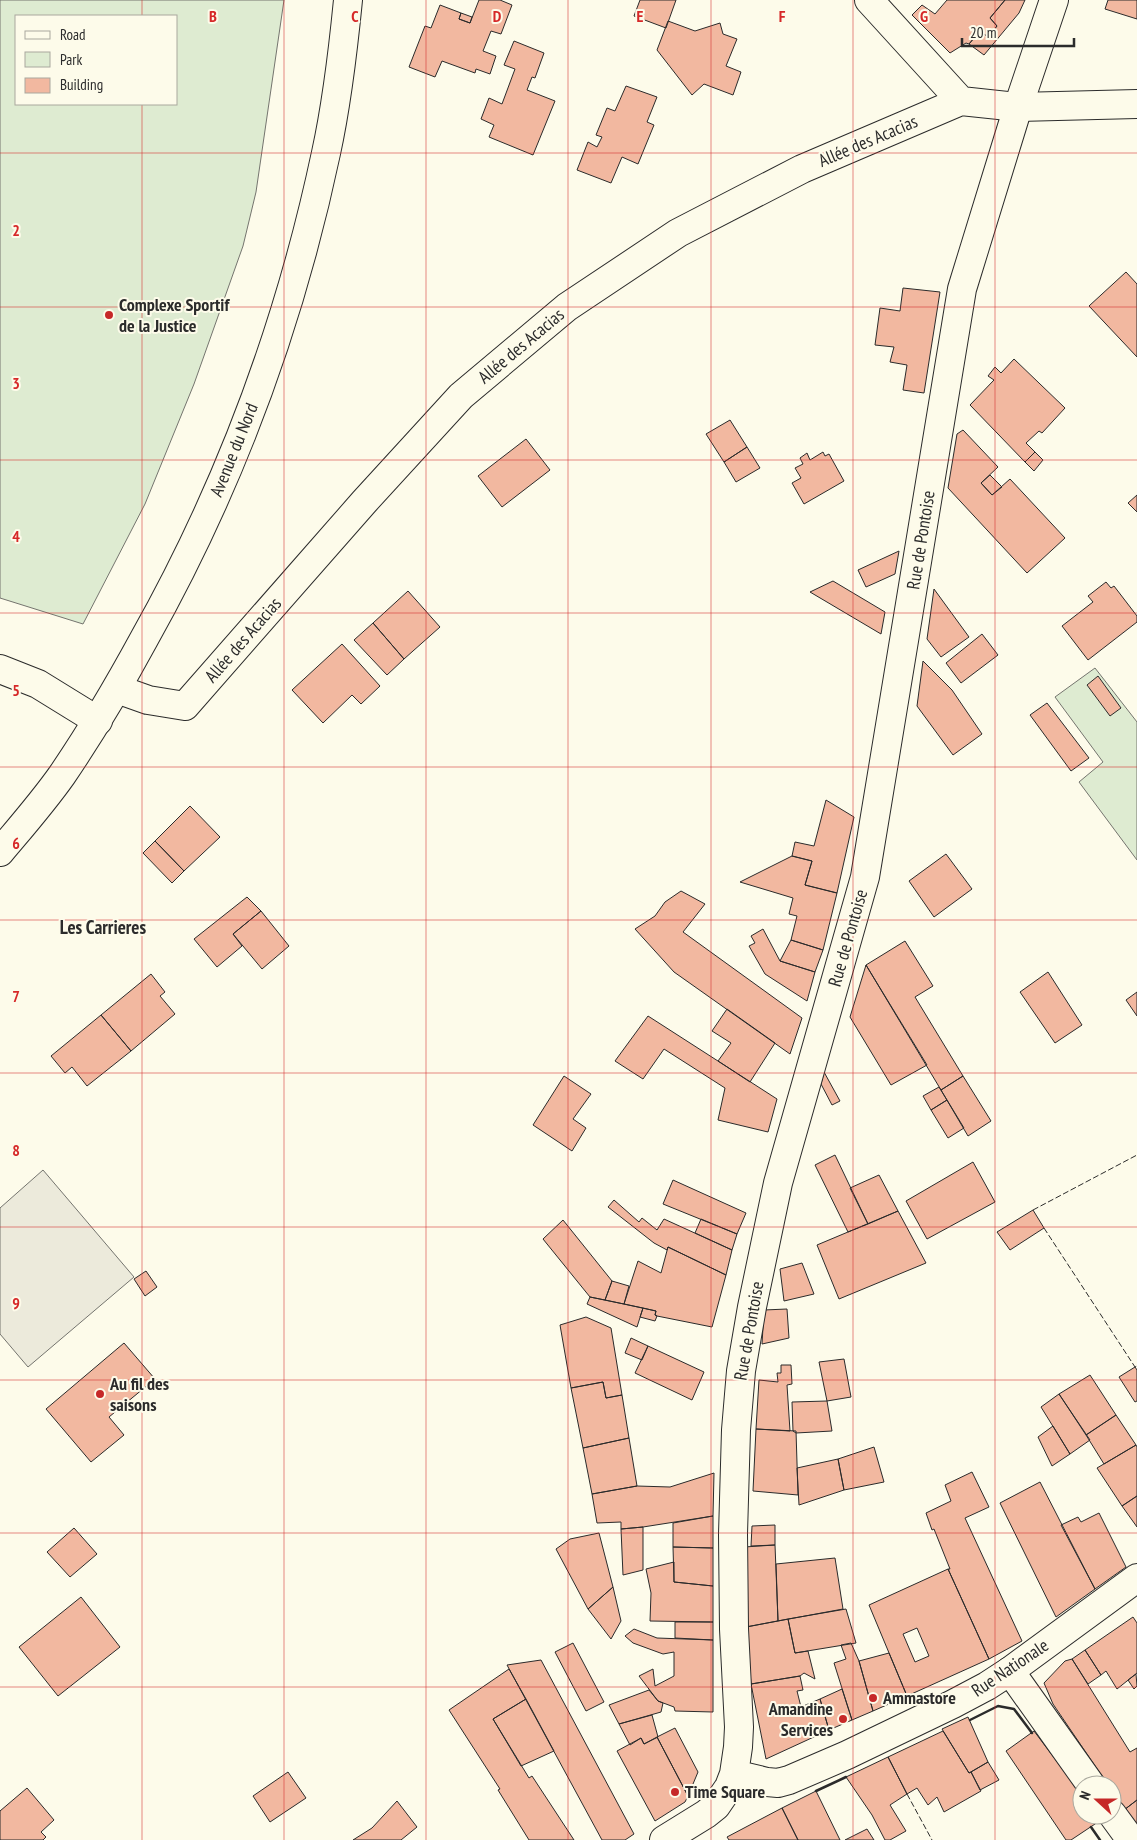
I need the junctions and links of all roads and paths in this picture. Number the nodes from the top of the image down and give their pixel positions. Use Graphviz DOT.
graph roads {
  1 [pos="348,0"];
  2 [pos="869,0"];
  3 [pos="1054,0"];
  4 [pos="961,101"];
  5 [pos="1137,104"];
  6 [pos="1018,107"];
  7 [pos="0,669"];
  8 [pos="117,689"];
  9 [pos="98,720"];
  10 [pos="0,852"];
  11 [pos="1137,1578"];
  12 [pos="1010,1671"];
  13 [pos="734,1774"];
  14 [pos="1084,1775"];
  15 [pos="1120,1825"];
  16 [pos="664,1840"];
  17 [pos="1130,1840"];
  1 -- 8 [label="street, Avenue du Nord"];
  2 -- 4 [label="street"];
  3 -- 6 [label="street, Rue de Pontoise"];
  4 -- 6 [label="street, Allée des Acacias"];
  4 -- 8 [label="street, Allée des Acacias"];
  5 -- 6 [label="street, Allée des Acacias"];
  6 -- 13 [label="street, Rue de Pontoise"];
  7 -- 9 [label="street"];
  8 -- 9 [label="street, Avenue du Nord"];
  9 -- 10 [label="street, Avenue du Nord"];
  11 -- 12 [label="street, Rue Nationale"];
  12 -- 13 [label="street, Rue Nationale"];
  12 -- 14 [label="street"];
  13 -- 16 [label="street, Rue de Pontoise"];
  15 -- 17 [label="street"];
}
